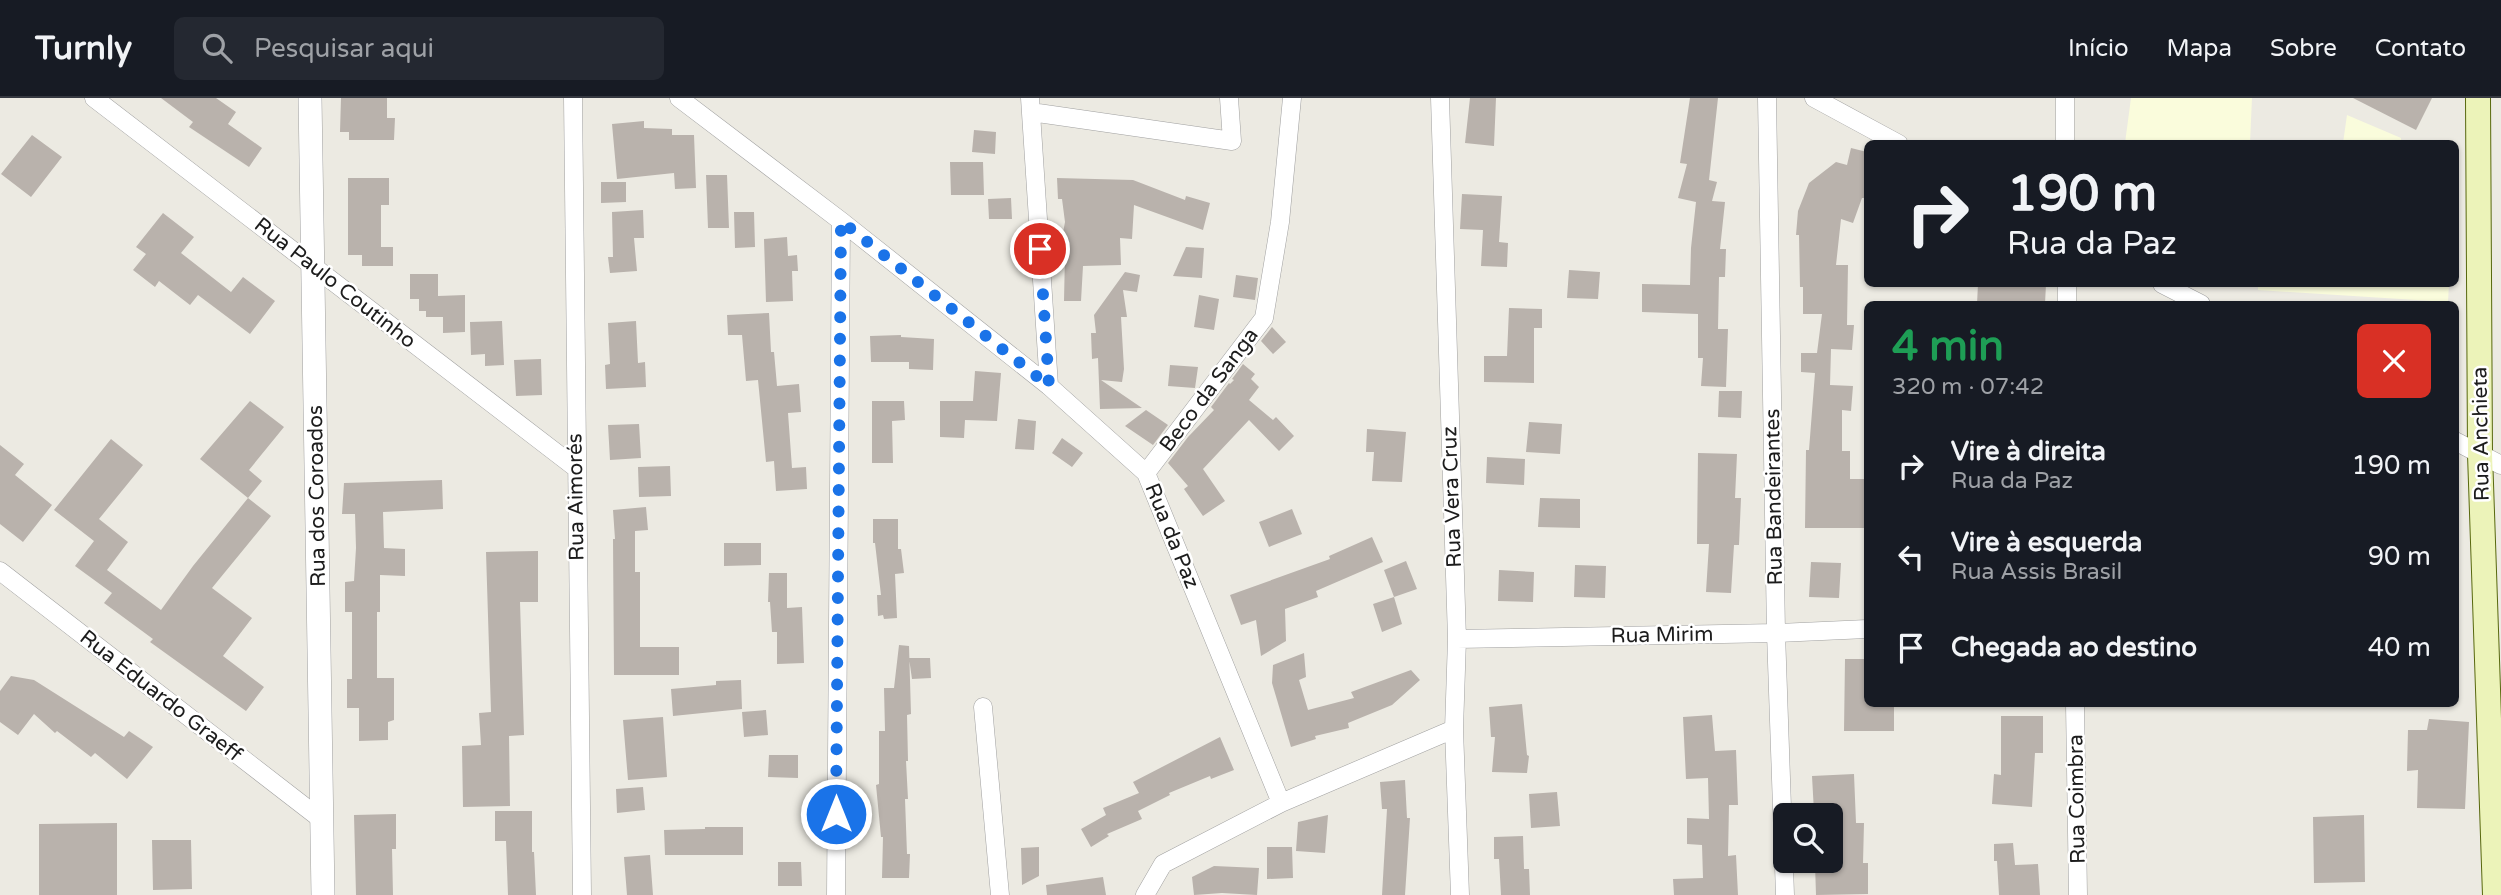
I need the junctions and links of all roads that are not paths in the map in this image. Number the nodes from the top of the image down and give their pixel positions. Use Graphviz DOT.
graph roads {
  1 [pos="94,98"];
  2 [pos="310,98"];
  3 [pos="573,98"];
  4 [pos="679,98"];
  5 [pos="1229,98"];
  6 [pos="1292,98"];
  7 [pos="1440,98"];
  8 [pos="1767,98"];
  9 [pos="1814,98"];
  10 [pos="2065,98"];
  11 [pos="2478,98"];
  12 [pos="1030,105"];
  13 [pos="1892,140"];
  14 [pos="2065,140"];
  15 [pos="841,221"];
  16 [pos="313,266"];
  17 [pos="2168,287"];
  18 [pos="2195,301"];
  19 [pos="1049,386"];
  20 [pos="2459,443"];
  21 [pos="2491,460"];
  22 [pos="576,468"];
  23 [pos="1146,473"];
  24 [pos="0,571"];
  25 [pos="1864,629"];
  26 [pos="1776,633"];
  27 [pos="1457,639"];
  28 [pos="983,707"];
  29 [pos="2075,707"];
  30 [pos="1454,729"];
  31 [pos="1281,803"];
  32 [pos="323,820"];
  33 [pos="323,895"];
  34 [pos="582,895"];
  35 [pos="836,895"];
  36 [pos="1000,895"];
  37 [pos="1145,895"];
  38 [pos="1461,895"];
  39 [pos="1785,895"];
  40 [pos="2078,895"];
  41 [pos="2495,895"];
  1 -- 16 [label="street, Rua Paulo Coutinho"];
  2 -- 16 [label="street, Rua dos Coroados"];
  3 -- 22 [label="street, Rua Aimorés"];
  4 -- 15 [label="street, Rua da Paz"];
  5 -- 12 [label="street"];
  6 -- 23 [label="street, Beco da Sanga"];
  7 -- 27 [label="street, Rua Vera Cruz"];
  8 -- 26 [label="street, Rua Bandeirantes"];
  9 -- 13 [label="street"];
  10 -- 14 [label="street"];
  11 -- 21 [label="main road, Rua Anchieta"];
  12 -- 19 [label="street"];
  15 -- 19 [label="street, Rua da Paz"];
  15 -- 35 [label="street"];
  16 -- 22 [label="street, Rua Paulo Coutinho"];
  16 -- 32 [label="street, Rua dos Coroados"];
  17 -- 18 [label="street"];
  19 -- 23 [label="street, Rua da Paz"];
  20 -- 21 [label="street"];
  21 -- 41 [label="main road, Rua Anchieta"];
  22 -- 34 [label="street, Rua Aimorés"];
  23 -- 31 [label="street, Rua da Paz"];
  24 -- 32 [label="street, Rua Eduardo Graeff"];
  25 -- 26 [label="street, Rua Mirim"];
  26 -- 27 [label="street, Rua Mirim"];
  26 -- 39 [label="street, Rua Bandeirantes"];
  27 -- 30 [label="street, Rua Vera Cruz"];
  28 -- 36 [label="street"];
  29 -- 40 [label="street, Rua Coimbra"];
  30 -- 31 [label="street"];
  30 -- 38 [label="street, Rua Vera Cruz"];
  31 -- 37 [label="street"];
  32 -- 33 [label="street, Rua dos Coroados"];
}
